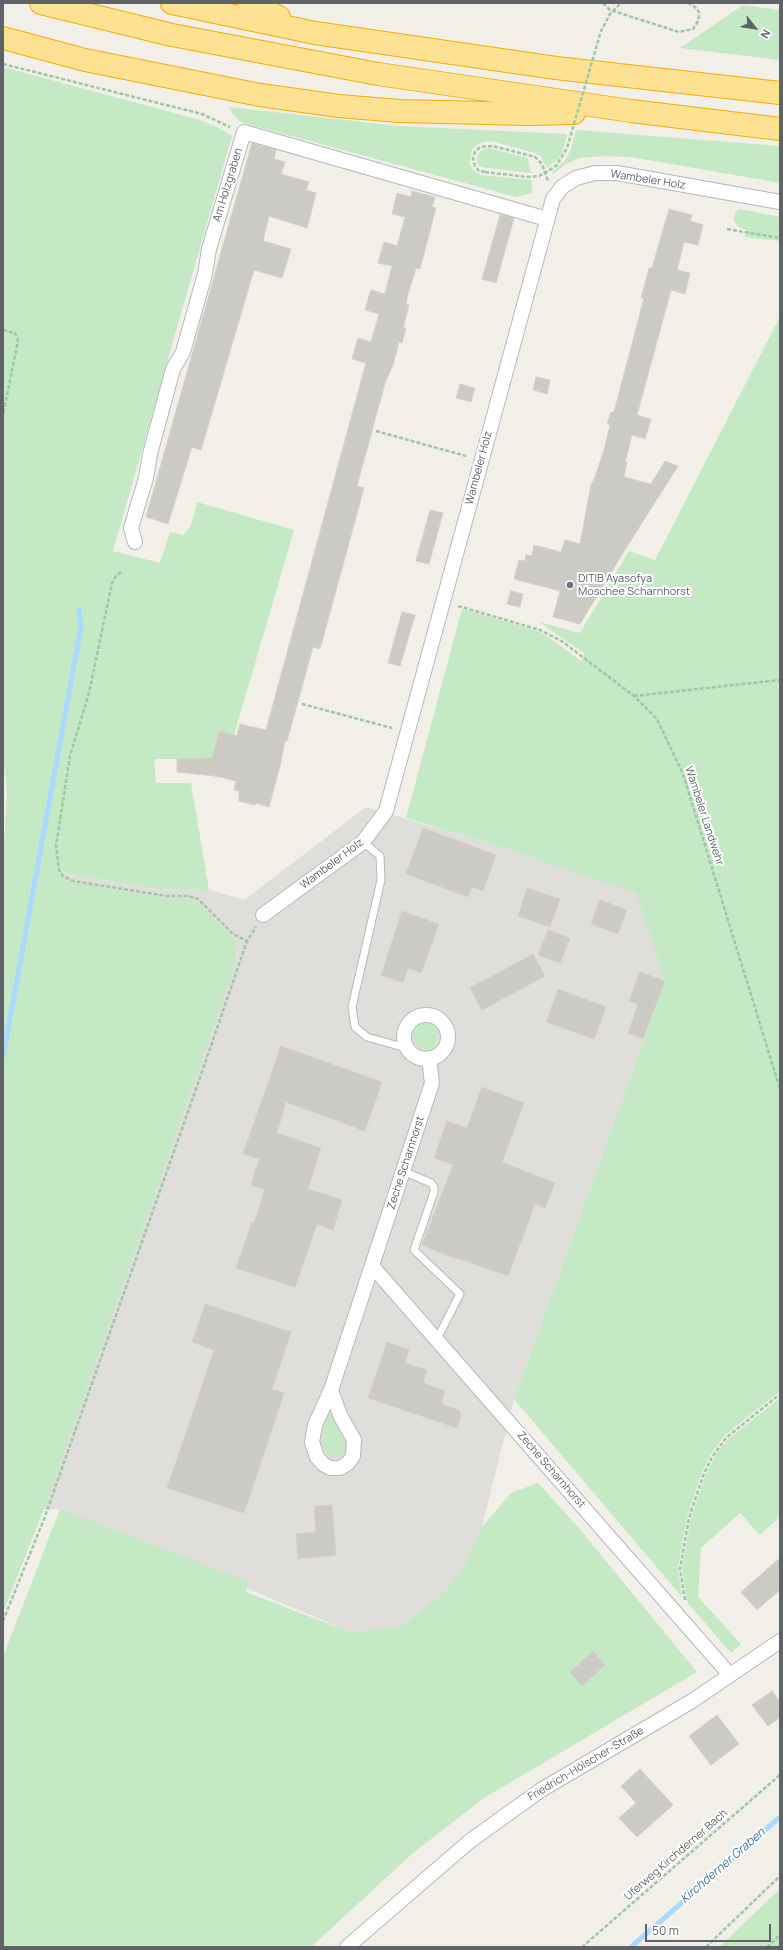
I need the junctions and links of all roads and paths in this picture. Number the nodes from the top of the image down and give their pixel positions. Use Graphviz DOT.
graph roads {
  1 [pos="41,3"];
  2 [pos="172,3"];
  3 [pos="249,3"];
  4 [pos="603,3"];
  5 [pos="621,3"];
  6 [pos="688,3"];
  7 [pos="315,33"];
  8 [pos="3,38"];
  9 [pos="3,64"];
  10 [pos="780,93"];
  11 [pos="631,111"];
  12 [pos="780,129"];
  13 [pos="244,132"];
  14 [pos="553,199"];
  15 [pos="780,202"];
  16 [pos="547,219"];
  17 [pos="727,229"];
  18 [pos="780,238"];
  19 [pos="3,330"];
  20 [pos="3,415"];
  21 [pos="376,431"];
  22 [pos="466,456"];
  23 [pos="135,542"];
  24 [pos="121,572"];
  25 [pos="444,602"];
  26 [pos="780,680"];
  27 [pos="634,696"];
  28 [pos="302,704"];
  29 [pos="392,728"];
  30 [pos="363,842"];
  31 [pos="262,915"];
  32 [pos="247,941"];
  33 [pos="406,1048"];
  34 [pos="429,1058"];
  35 [pos="780,1089"];
  36 [pos="403,1171"];
  37 [pos="372,1266"];
  38 [pos="437,1339"];
  39 [pos="331,1390"];
  40 [pos="780,1394"];
  41 [pos="685,1605"];
  42 [pos="3,1621"];
  43 [pos="780,1641"];
  44 [pos="730,1675"];
  45 [pos="780,1775"];
  46 [pos="780,1876"];
  47 [pos="780,1935"];
  48 [pos="347,1947"];
  49 [pos="582,1947"];
  50 [pos="706,1947"];
  51 [pos="767,1947"];
  1 -- 11 [label="highway"];
  2 -- 7 [label="highway"];
  3 -- 7 [label="highway"];
  4 -- 6 [label="path"];
  5 -- 14 [label="path, bridge"];
  7 -- 10 [label="highway"];
  8 -- 11 [label="highway"];
  9 -- 13 [label="path"];
  11 -- 12 [label="highway"];
  13 -- 16 [label="street"];
  13 -- 23 [label="street, Am Holzgraben"];
  14 -- 15 [label="street, Wambeler Holz"];
  14 -- 16 [label="street, Wambeler Holz"];
  16 -- 25 [label="street, Wambeler Holz"];
  17 -- 18 [label="path"];
  19 -- 20 [label="path"];
  21 -- 22 [label="path"];
  24 -- 32 [label="path"];
  25 -- 27 [label="path, Wambeler Landwehr"];
  25 -- 30 [label="street, Wambeler Holz"];
  26 -- 27 [label="path"];
  27 -- 35 [label="path, Wambeler Landwehr"];
  28 -- 29 [label="path"];
  30 -- 31 [label="street, Wambeler Holz"];
  30 -- 33 [label="lane"];
  31 -- 32 [label="path"];
  32 -- 42 [label="path"];
  33 -- 34 [label="street"];
  33 -- 34 [label="street"];
  34 -- 36 [label="street, Zeche Scharnhorst"];
  36 -- 37 [label="street, Zeche Scharnhorst"];
  36 -- 38 [label="lane"];
  37 -- 38 [label="street, Zeche Scharnhorst"];
  37 -- 39 [label="street, Zeche Scharnhorst"];
  38 -- 44 [label="street, Zeche Scharnhorst"];
  39 -- 39 [label="street, Zeche Scharnhorst"];
  40 -- 41 [label="path"];
  43 -- 44 [label="street, Friedrich-Hölscher-Straße"];
  44 -- 48 [label="street, Friedrich-Hölscher-Straße"];
  45 -- 49 [label="path, Uferweg Kirchderner Bach"];
  46 -- 50 [label="path"];
  47 -- 51 [label="path"];
}
